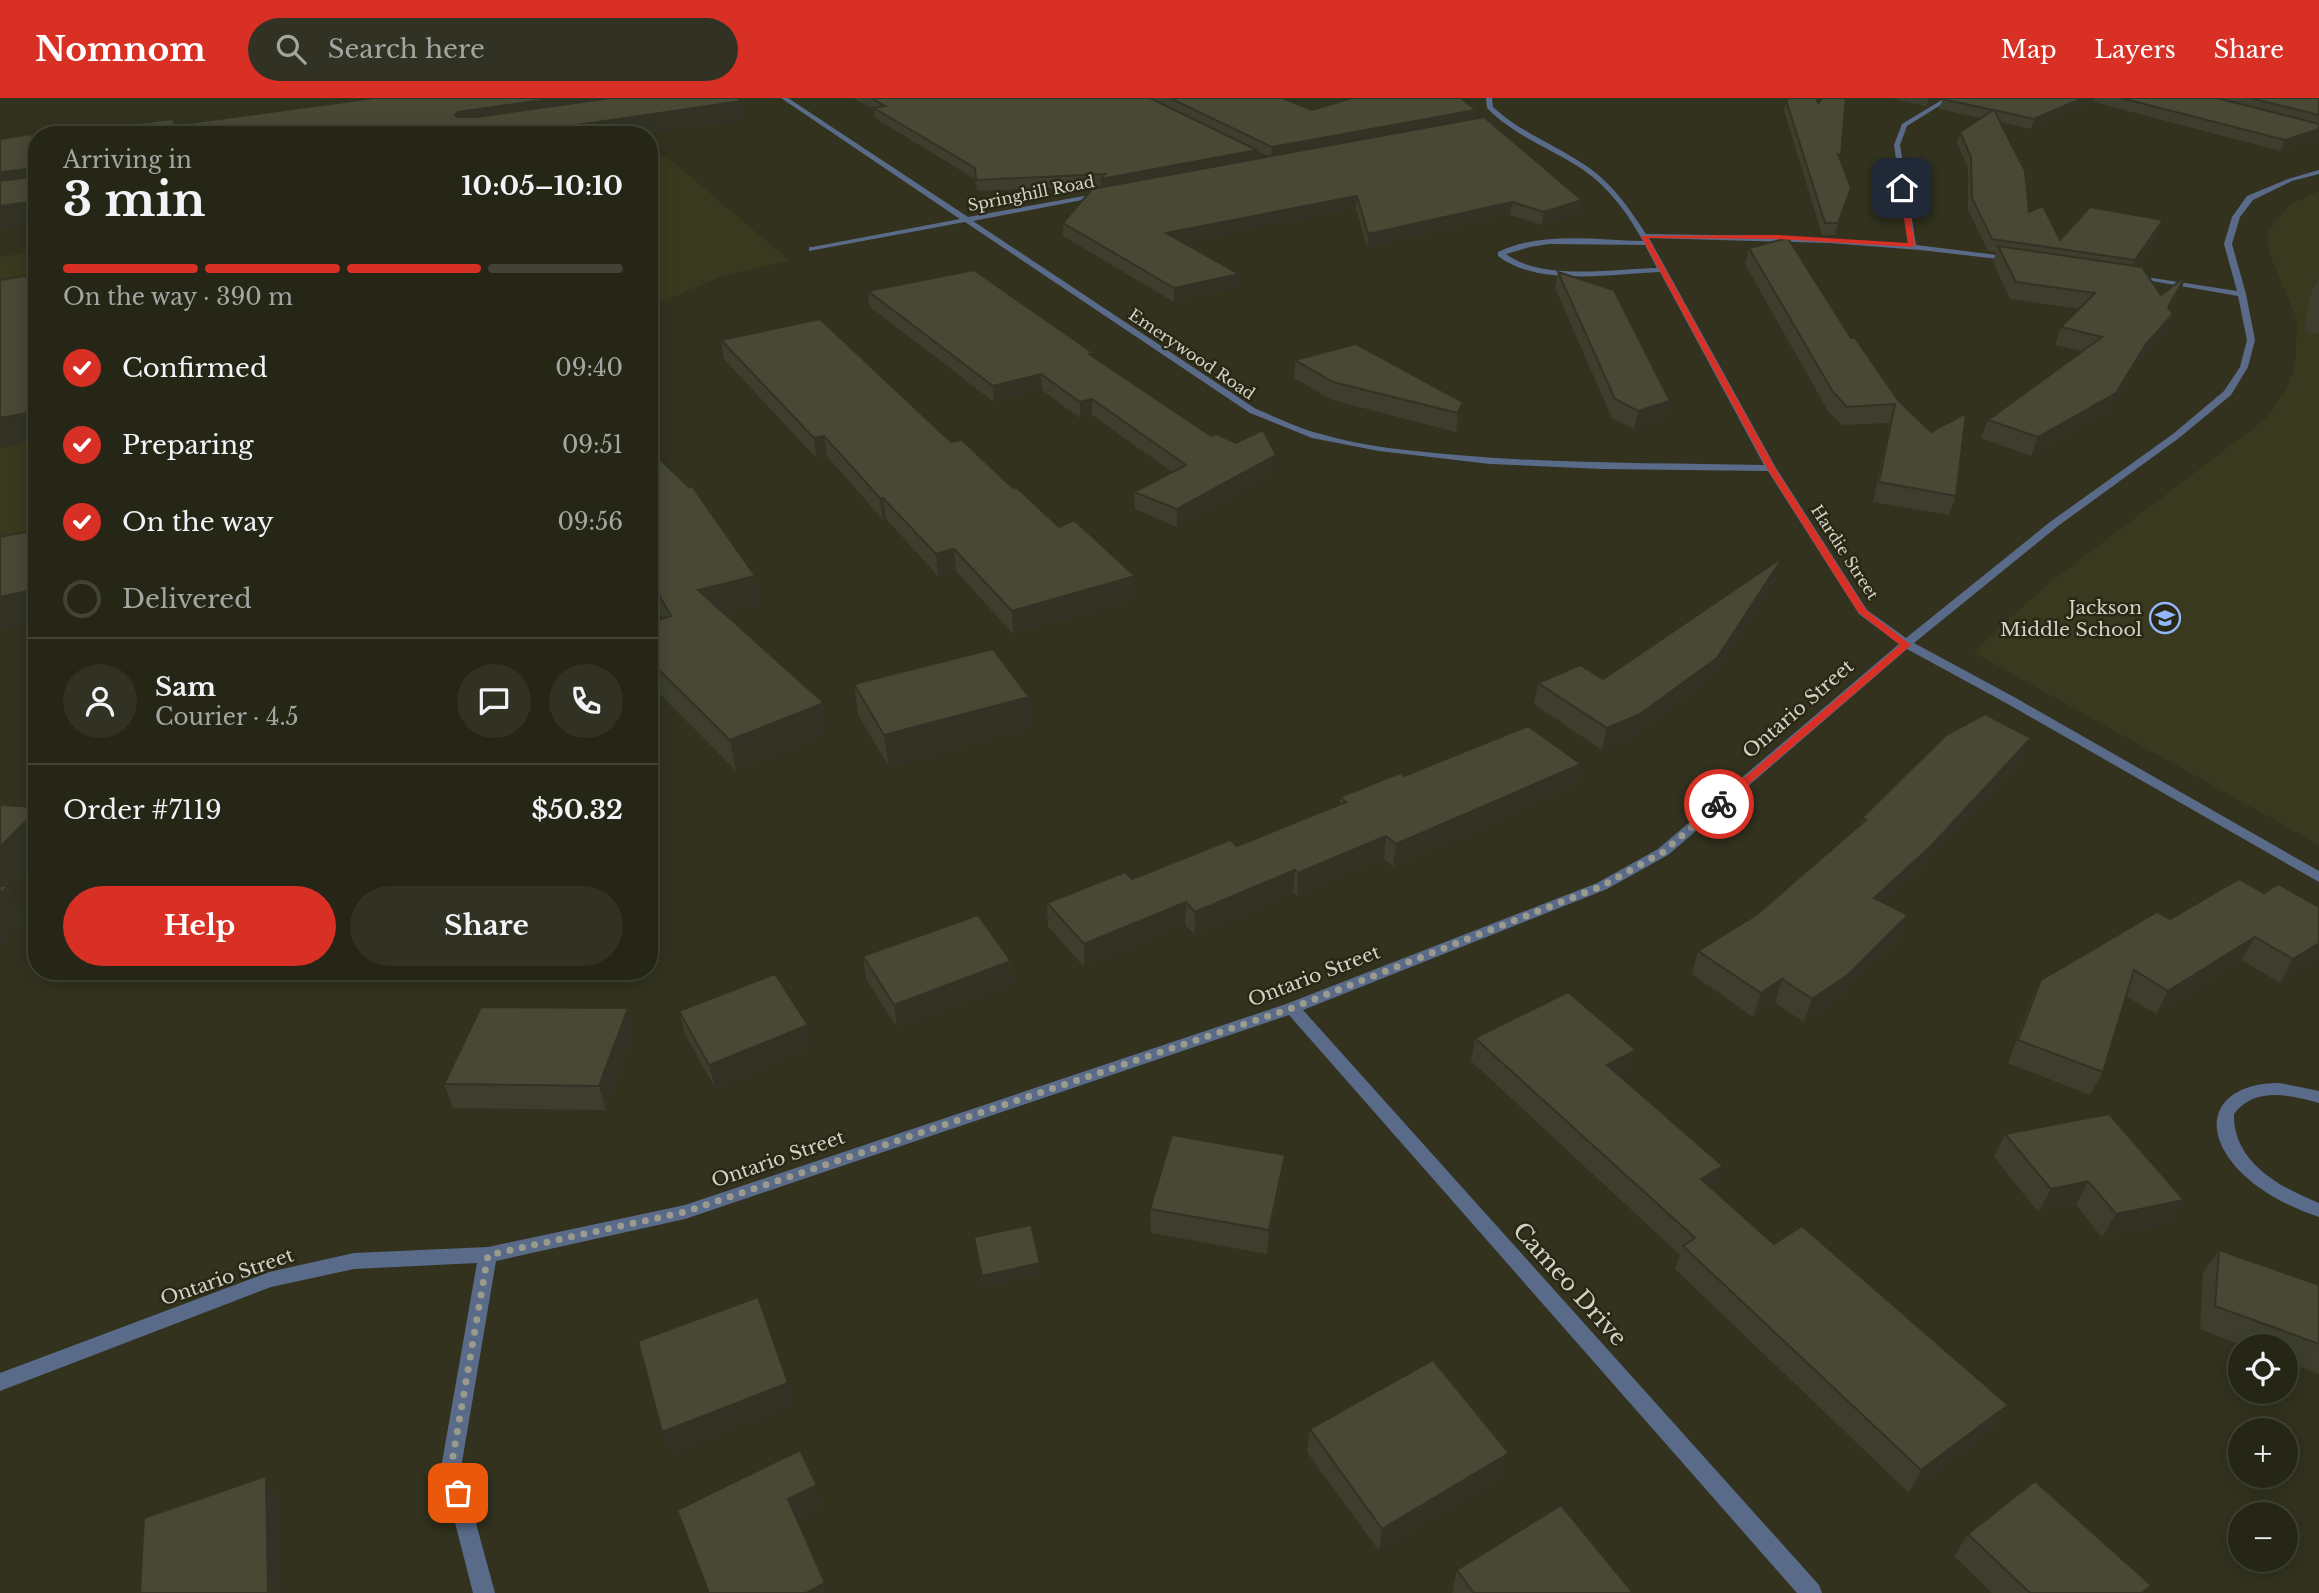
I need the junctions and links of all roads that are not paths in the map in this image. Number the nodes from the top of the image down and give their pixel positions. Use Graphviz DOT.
graph roads {
  1 [pos="785,98"];
  2 [pos="1489,98"];
  3 [pos="1949,98"];
  4 [pos="1503,120"];
  5 [pos="1490,122"];
  6 [pos="2319,172"];
  7 [pos="1118,191"];
  8 [pos="968,220"];
  9 [pos="1646,240"];
  10 [pos="1912,245"];
  11 [pos="812,249"];
  12 [pos="2027,261"];
  13 [pos="1662,270"];
  14 [pos="2121,275"];
  15 [pos="2242,294"];
  16 [pos="1771,468"];
  17 [pos="1906,645"];
  18 [pos="2319,877"];
  19 [pos="1292,1008"];
  20 [pos="2319,1097"];
  21 [pos="2319,1210"];
  22 [pos="488,1255"];
  23 [pos="0,1382"];
  24 [pos="484,1593"];
  25 [pos="1811,1593"];
  1 -- 8 [label="street, Emerywood Road"];
  2 -- 4 [label="street, Hardie Street"];
  3 -- 10 [label="street"];
  4 -- 5 [label="street"];
  4 -- 9 [label="street, Hardie Street"];
  6 -- 15 [label="street, Ontario Street"];
  7 -- 8 [label="street, Springhill Road"];
  8 -- 11 [label="street, Springhill Road"];
  8 -- 16 [label="street, Emerywood Road"];
  9 -- 10 [label="street"];
  9 -- 13 [label="street, Hardie Street"];
  9 -- 13 [label="street"];
  10 -- 12 [label="street"];
  13 -- 16 [label="street, Hardie Street"];
  14 -- 15 [label="street"];
  15 -- 17 [label="street, Ontario Street"];
  16 -- 17 [label="street, Hardie Street"];
  17 -- 18 [label="street, Hardie Street"];
  17 -- 19 [label="street, Ontario Street"];
  19 -- 22 [label="street, Ontario Street"];
  19 -- 25 [label="street, Cameo Drive"];
  20 -- 21 [label="street"];
  22 -- 23 [label="street, Ontario Street"];
  22 -- 24 [label="street"];
}
